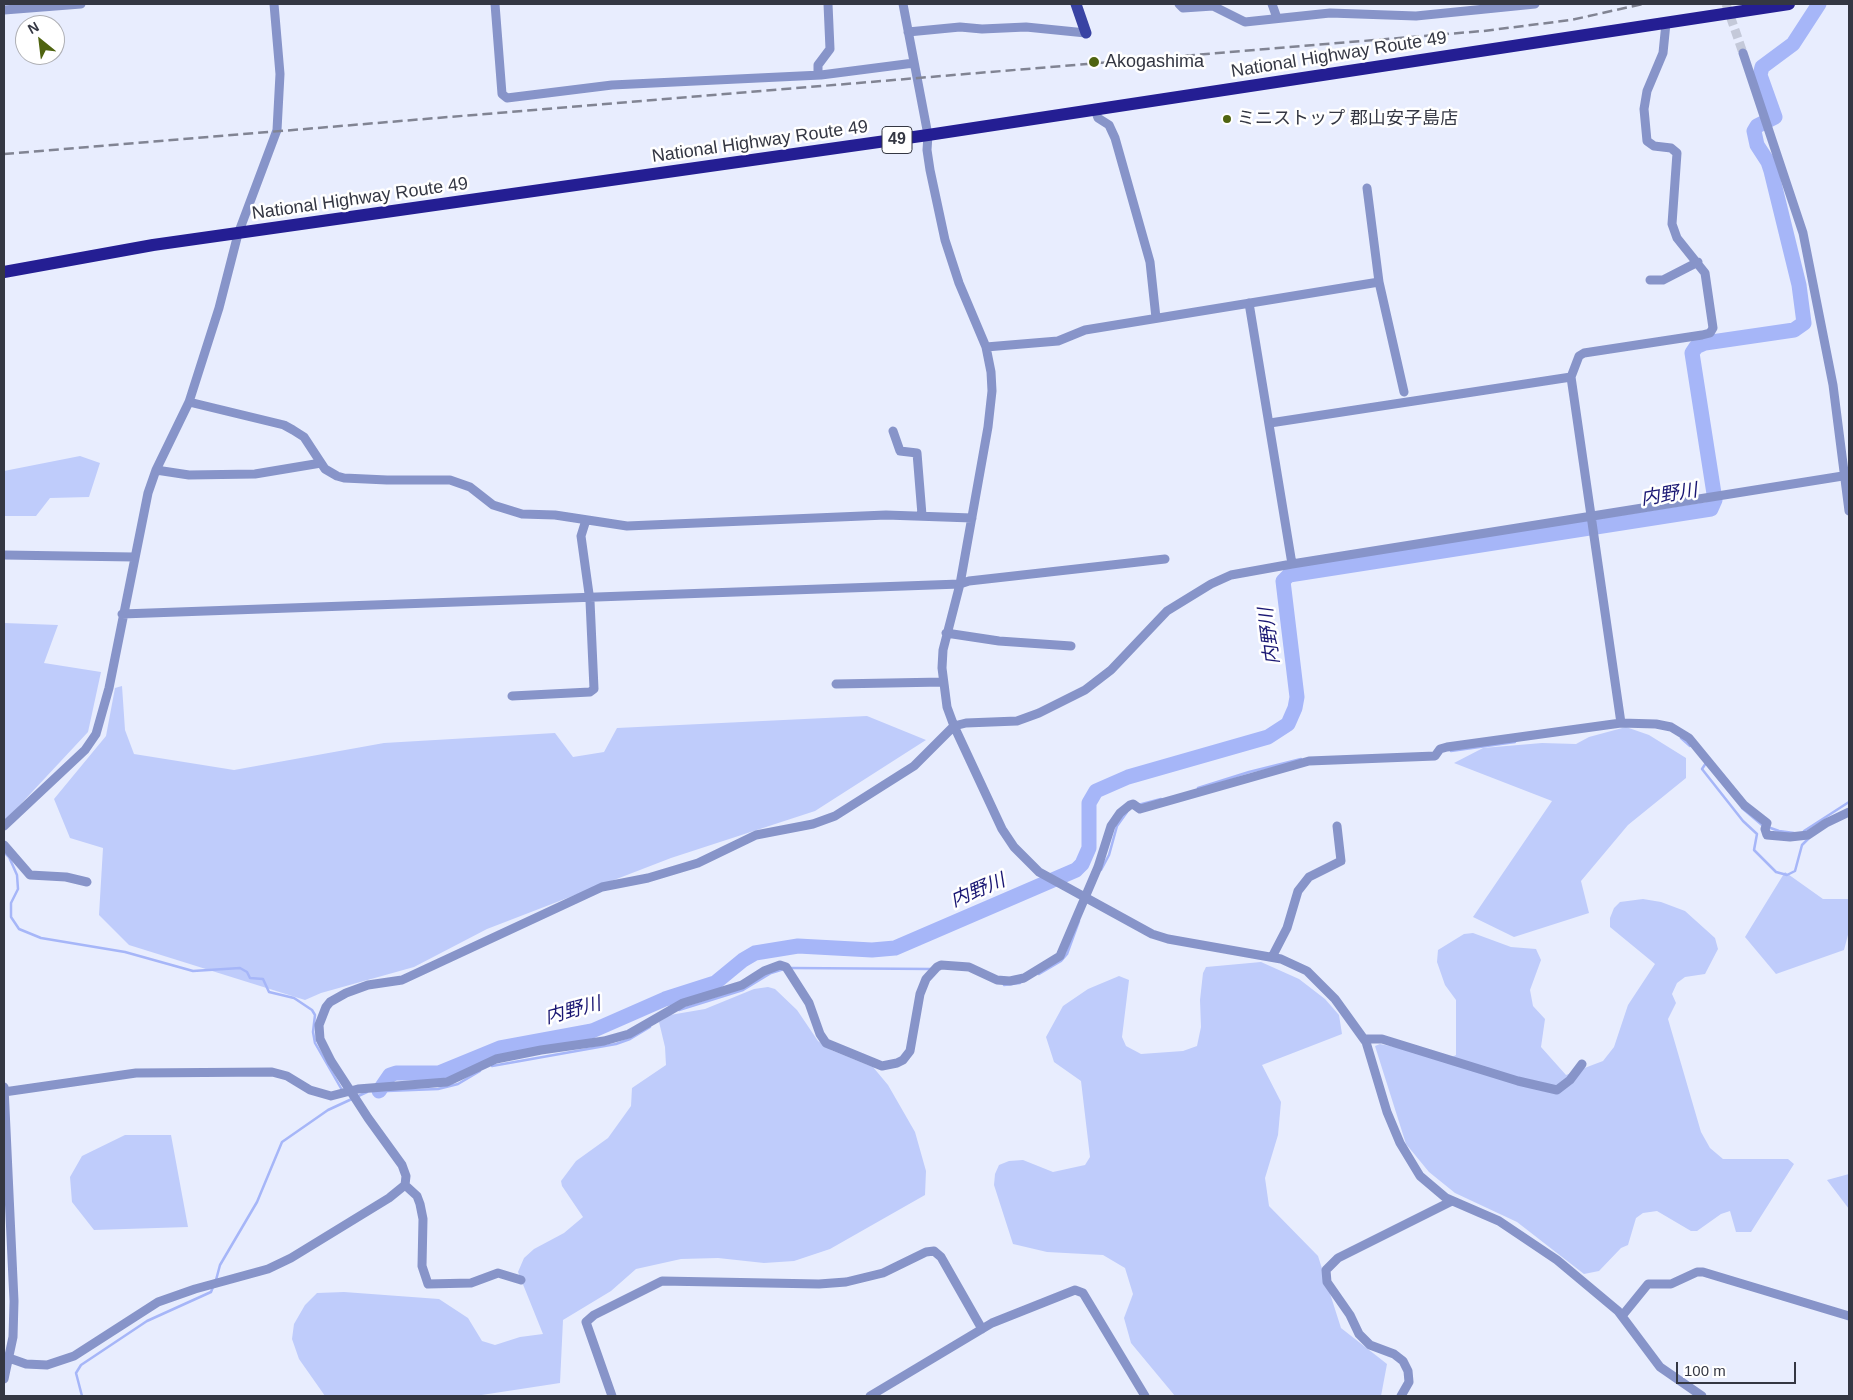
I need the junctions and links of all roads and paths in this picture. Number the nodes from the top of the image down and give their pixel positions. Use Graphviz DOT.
graph roads {
  1 [pos="81,4"];
  2 [pos="274,4"];
  3 [pos="495,4"];
  4 [pos="828,4"];
  5 [pos="903,4"];
  6 [pos="1076,4"];
  7 [pos="1179,4"];
  8 [pos="1272,4"];
  9 [pos="1535,4"];
  10 [pos="1789,4"];
  11 [pos="4,10"];
  12 [pos="1277,18"];
  13 [pos="1666,23"];
  14 [pos="908,32"];
  15 [pos="1086,33"];
  16 [pos="1743,53"];
  17 [pos="914,63"];
  18 [pos="818,75"];
  19 [pos="1095,110"];
  20 [pos="928,135"];
  21 [pos="1367,188"];
  22 [pos="238,234"];
  23 [pos="1698,262"];
  24 [pos="4,272"];
  25 [pos="1650,280"];
  26 [pos="1379,282"];
  27 [pos="1250,303"];
  28 [pos="1156,318"];
  29 [pos="986,347"];
  30 [pos="1571,377"];
  31 [pos="1404,392"];
  32 [pos="189,402"];
  33 [pos="1270,423"];
  34 [pos="892,431"];
  35 [pos="321,463"];
  36 [pos="156,470"];
  37 [pos="1846,475"];
  38 [pos="1849,511"];
  39 [pos="922,515"];
  40 [pos="1590,516"];
  41 [pos="972,518"];
  42 [pos="586,520"];
  43 [pos="4,555"];
  44 [pos="134,558"];
  45 [pos="1165,559"];
  46 [pos="1292,564"];
  47 [pos="960,584"];
  48 [pos="588,597"];
  49 [pos="122,614"];
  50 [pos="946,633"];
  51 [pos="1071,646"];
  52 [pos="943,682"];
  53 [pos="836,684"];
  54 [pos="512,696"];
  55 [pos="1621,723"];
  56 [pos="954,726"];
  57 [pos="1849,812"];
  58 [pos="4,826"];
  59 [pos="1336,826"];
  60 [pos="4,845"];
  61 [pos="87,882"];
  62 [pos="1084,899"];
  63 [pos="1272,958"];
  64 [pos="1364,1039"];
  65 [pos="1582,1064"];
  66 [pos="4,1087"];
  67 [pos="350,1090"];
  68 [pos="4,1092"];
  69 [pos="405,1185"];
  70 [pos="1452,1201"];
  71 [pos="6,1208"];
  72 [pos="520,1280"];
  73 [pos="1622,1316"];
  74 [pos="1849,1316"];
  75 [pos="982,1329"];
  76 [pos="9,1358"];
  77 [pos="4,1379"];
  78 [pos="1698,1395"];
  79 [pos="612,1396"];
  80 [pos="870,1396"];
  81 [pos="1145,1396"];
  82 [pos="1401,1396"];
  1 -- 11 [label="street"];
  2 -- 22 [label="street"];
  3 -- 18 [label="street"];
  4 -- 18 [label="street"];
  5 -- 14 [label="street"];
  6 -- 15 [label="main road"];
  7 -- 12 [label="street"];
  8 -- 12 [label="street"];
  9 -- 12 [label="street"];
  10 -- 13 [label="highway, National Highway Route 49 / 49"];
  13 -- 19 [label="highway, National Highway Route 49 / 49"];
  13 -- 23 [label="street"];
  14 -- 15 [label="street"];
  14 -- 17 [label="street"];
  16 -- 37 [label="street"];
  17 -- 18 [label="street"];
  17 -- 20 [label="street"];
  19 -- 20 [label="highway, National Highway Route 49 / 49"];
  19 -- 28 [label="street"];
  20 -- 22 [label="highway, National Highway Route 49 / 49"];
  20 -- 29 [label="street"];
  21 -- 26 [label="street"];
  22 -- 24 [label="highway, National Highway Route 49 / 49"];
  22 -- 32 [label="street"];
  23 -- 25 [label="street"];
  23 -- 30 [label="street"];
  26 -- 27 [label="street"];
  26 -- 31 [label="street"];
  27 -- 28 [label="street"];
  27 -- 33 [label="street"];
  28 -- 29 [label="street"];
  29 -- 41 [label="street"];
  30 -- 33 [label="street"];
  30 -- 40 [label="street"];
  32 -- 35 [label="street"];
  32 -- 36 [label="street"];
  33 -- 46 [label="street"];
  34 -- 39 [label="street"];
  35 -- 36 [label="street"];
  35 -- 42 [label="street"];
  36 -- 44 [label="street"];
  37 -- 38 [label="street"];
  37 -- 40 [label="street"];
  39 -- 41 [label="street"];
  39 -- 42 [label="street"];
  40 -- 46 [label="street"];
  40 -- 55 [label="street"];
  41 -- 47 [label="street"];
  42 -- 48 [label="street"];
  43 -- 44 [label="street"];
  44 -- 49 [label="street"];
  45 -- 47 [label="street"];
  46 -- 56 [label="street"];
  47 -- 48 [label="street"];
  47 -- 50 [label="street"];
  48 -- 49 [label="street"];
  48 -- 54 [label="street"];
  49 -- 58 [label="street"];
  50 -- 51 [label="street"];
  50 -- 52 [label="street"];
  52 -- 53 [label="street"];
  52 -- 56 [label="street"];
  55 -- 57 [label="street"];
  55 -- 62 [label="street"];
  56 -- 62 [label="street"];
  56 -- 67 [label="street"];
  59 -- 63 [label="street"];
  60 -- 61 [label="street"];
  62 -- 63 [label="street"];
  62 -- 67 [label="street"];
  63 -- 64 [label="street"];
  64 -- 65 [label="street"];
  64 -- 70 [label="street"];
  66 -- 68 [label="street"];
  67 -- 68 [label="street"];
  67 -- 69 [label="street"];
  68 -- 71 [label="street"];
  69 -- 72 [label="street"];
  69 -- 76 [label="street"];
  70 -- 73 [label="street"];
  70 -- 82 [label="street"];
  71 -- 76 [label="street"];
  73 -- 74 [label="street"];
  73 -- 78 [label="street"];
  75 -- 79 [label="street"];
  75 -- 80 [label="street"];
  75 -- 81 [label="street"];
  76 -- 77 [label="street"];
}
